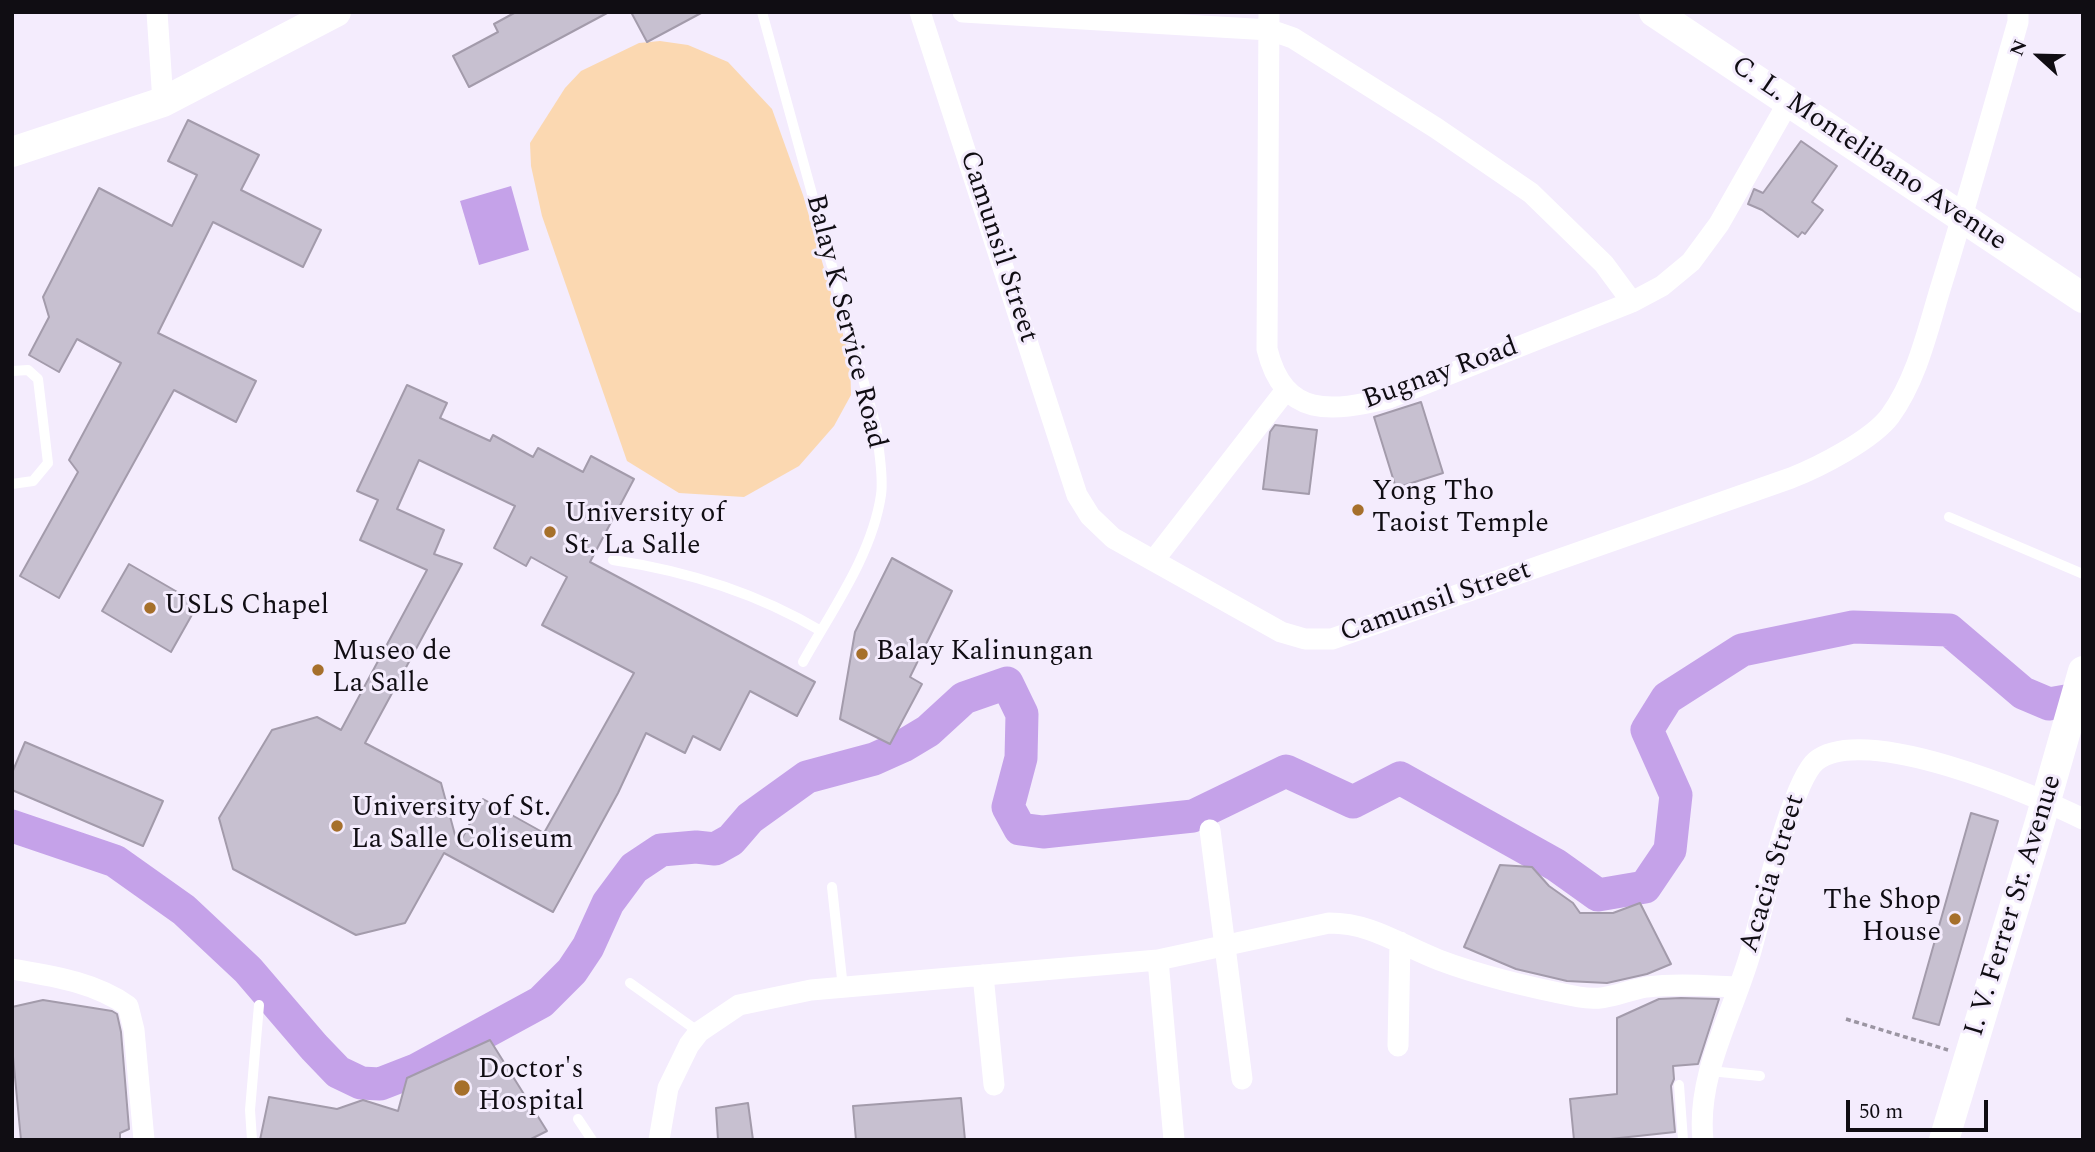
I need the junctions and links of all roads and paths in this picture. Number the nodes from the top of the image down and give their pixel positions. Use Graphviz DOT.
graph roads {
  1 [pos="158,12"];
  2 [pos="337,12"];
  3 [pos="762,12"];
  4 [pos="920,12"];
  5 [pos="963,12"];
  6 [pos="1654,12"];
  7 [pos="2018,12"];
  8 [pos="1270,21"];
  9 [pos="1789,101"];
  10 [pos="163,102"];
  11 [pos="12,152"];
  12 [pos="1962,218"];
  13 [pos="2083,298"];
  14 [pos="1632,302"];
  15 [pos="12,371"];
  16 [pos="1286,390"];
  17 [pos="12,484"];
  18 [pos="1949,517"];
  19 [pos="613,560"];
  20 [pos="1154,560"];
  21 [pos="2083,574"];
  22 [pos="821,631"];
  23 [pos="803,662"];
  24 [pos="2077,691"];
  25 [pos="2046,800"];
  26 [pos="2083,819"];
  27 [pos="1210,830"];
  28 [pos="832,887"];
  29 [pos="1401,942"];
  30 [pos="1224,947"];
  31 [pos="1158,960"];
  32 [pos="12,969"];
  33 [pos="983,975"];
  34 [pos="630,983"];
  35 [pos="1739,987"];
  36 [pos="844,988"];
  37 [pos="258,1005"];
  38 [pos="1846,1019"];
  39 [pos="699,1032"];
  40 [pos="1398,1046"];
  41 [pos="1969,1056"];
  42 [pos="1710,1071"];
  43 [pos="1760,1076"];
  44 [pos="1241,1079"];
  45 [pos="994,1085"];
  46 [pos="1679,1086"];
  47 [pos="578,1119"];
  48 [pos="144,1140"];
  49 [pos="252,1140"];
  50 [pos="592,1140"];
  51 [pos="659,1140"];
  52 [pos="1174,1140"];
  53 [pos="1683,1140"];
  54 [pos="1703,1140"];
  55 [pos="1944,1140"];
  1 -- 10 [label="street"];
  2 -- 10 [label="street"];
  3 -- 22 [label="lane, Balay K Service Road"];
  4 -- 20 [label="street, Camunsil Street"];
  5 -- 8 [label="street"];
  6 -- 9 [label="street, C. L. Montelibano Avenue"];
  7 -- 12 [label="street, Camunsil Street"];
  8 -- 14 [label="street"];
  8 -- 16 [label="street"];
  9 -- 12 [label="street, C. L. Montelibano Avenue"];
  9 -- 14 [label="street, Bugnay Road"];
  10 -- 11 [label="street"];
  12 -- 13 [label="street, C. L. Montelibano Avenue"];
  12 -- 20 [label="street, Camunsil Street"];
  14 -- 16 [label="street, Bugnay Road"];
  15 -- 17 [label="lane"];
  16 -- 20 [label="street"];
  18 -- 21 [label="lane"];
  19 -- 22 [label="lane"];
  22 -- 23 [label="lane, Balay K Service Road"];
  24 -- 25 [label="street, I. V. Ferrer Sr. Avenue"];
  25 -- 26 [label="street, Acacia Street"];
  25 -- 35 [label="street, Acacia Street"];
  25 -- 41 [label="street, I. V. Ferrer Sr. Avenue"];
  27 -- 30 [label="street"];
  28 -- 36 [label="lane"];
  29 -- 30 [label="street"];
  29 -- 35 [label="street"];
  29 -- 40 [label="street"];
  30 -- 31 [label="street"];
  30 -- 44 [label="street"];
  31 -- 33 [label="street"];
  31 -- 52 [label="street"];
  32 -- 48 [label="street"];
  33 -- 36 [label="street"];
  33 -- 45 [label="street"];
  34 -- 39 [label="lane"];
  35 -- 42 [label="street, Acacia Street"];
  36 -- 39 [label="street"];
  37 -- 49 [label="lane"];
  38 -- 41 [label="path"];
  39 -- 51 [label="street"];
  41 -- 55 [label="street, I. V. Ferrer Sr. Avenue"];
  42 -- 43 [label="lane"];
  42 -- 54 [label="street, Acacia Street"];
  46 -- 53 [label="lane"];
  47 -- 50 [label="lane"];
}
